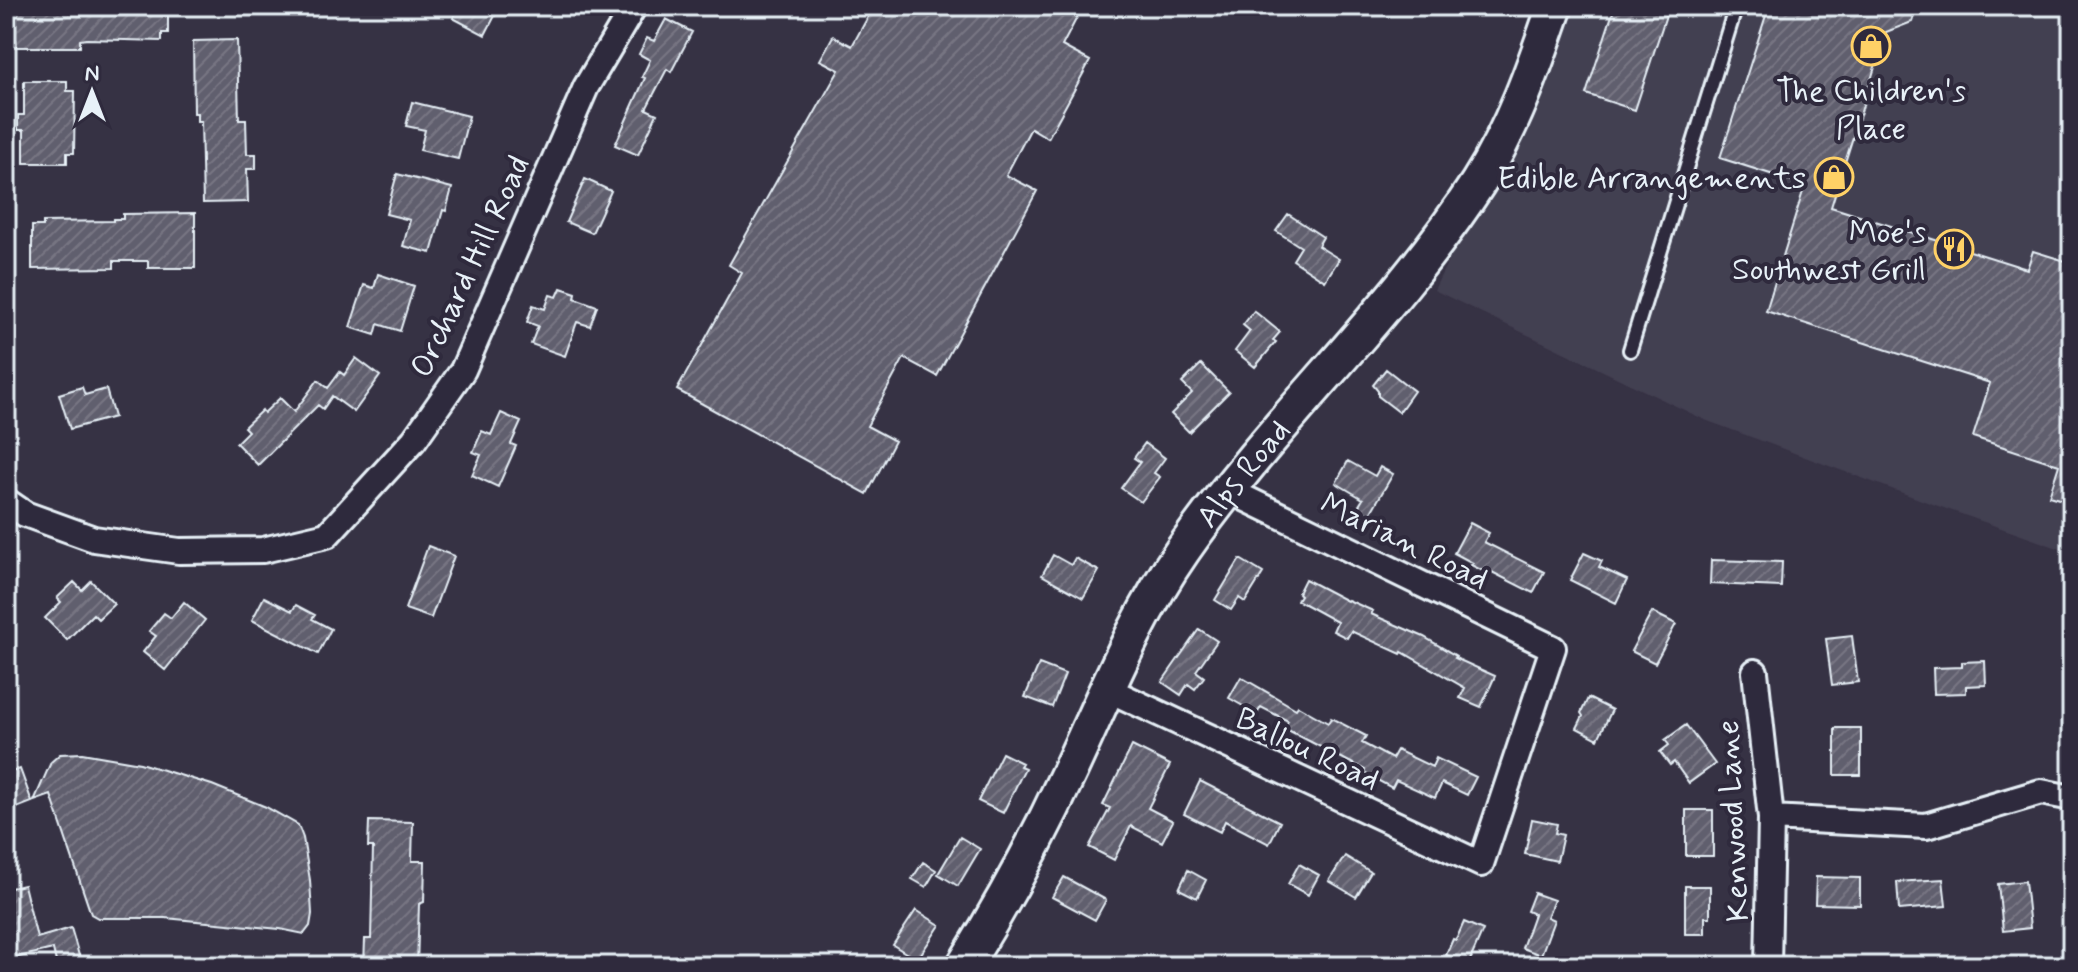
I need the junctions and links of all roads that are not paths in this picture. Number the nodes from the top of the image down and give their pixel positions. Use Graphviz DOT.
graph roads {
  1 [pos="634,6"];
  2 [pos="1555,6"];
  3 [pos="1736,6"];
  4 [pos="1630,350"];
  5 [pos="1228,490"];
  6 [pos="6,501"];
  7 [pos="1755,672"];
  8 [pos="1107,689"];
  9 [pos="2072,798"];
  10 [pos="1771,818"];
  11 [pos="1481,864"];
  12 [pos="964,966"];
  13 [pos="1768,966"];
  1 -- 6 [label="street, Orchard Hill Road"];
  2 -- 5 [label="street, Alps Road"];
  3 -- 4 [label="lane"];
  5 -- 8 [label="street, Alps Road"];
  5 -- 11 [label="street, Marian Road"];
  7 -- 10 [label="street, Kenwood Lane"];
  8 -- 11 [label="street, Ballou Road"];
  8 -- 12 [label="street, Alps Road"];
  9 -- 10 [label="street"];
  10 -- 13 [label="street, Kenwood Lane"];
}
